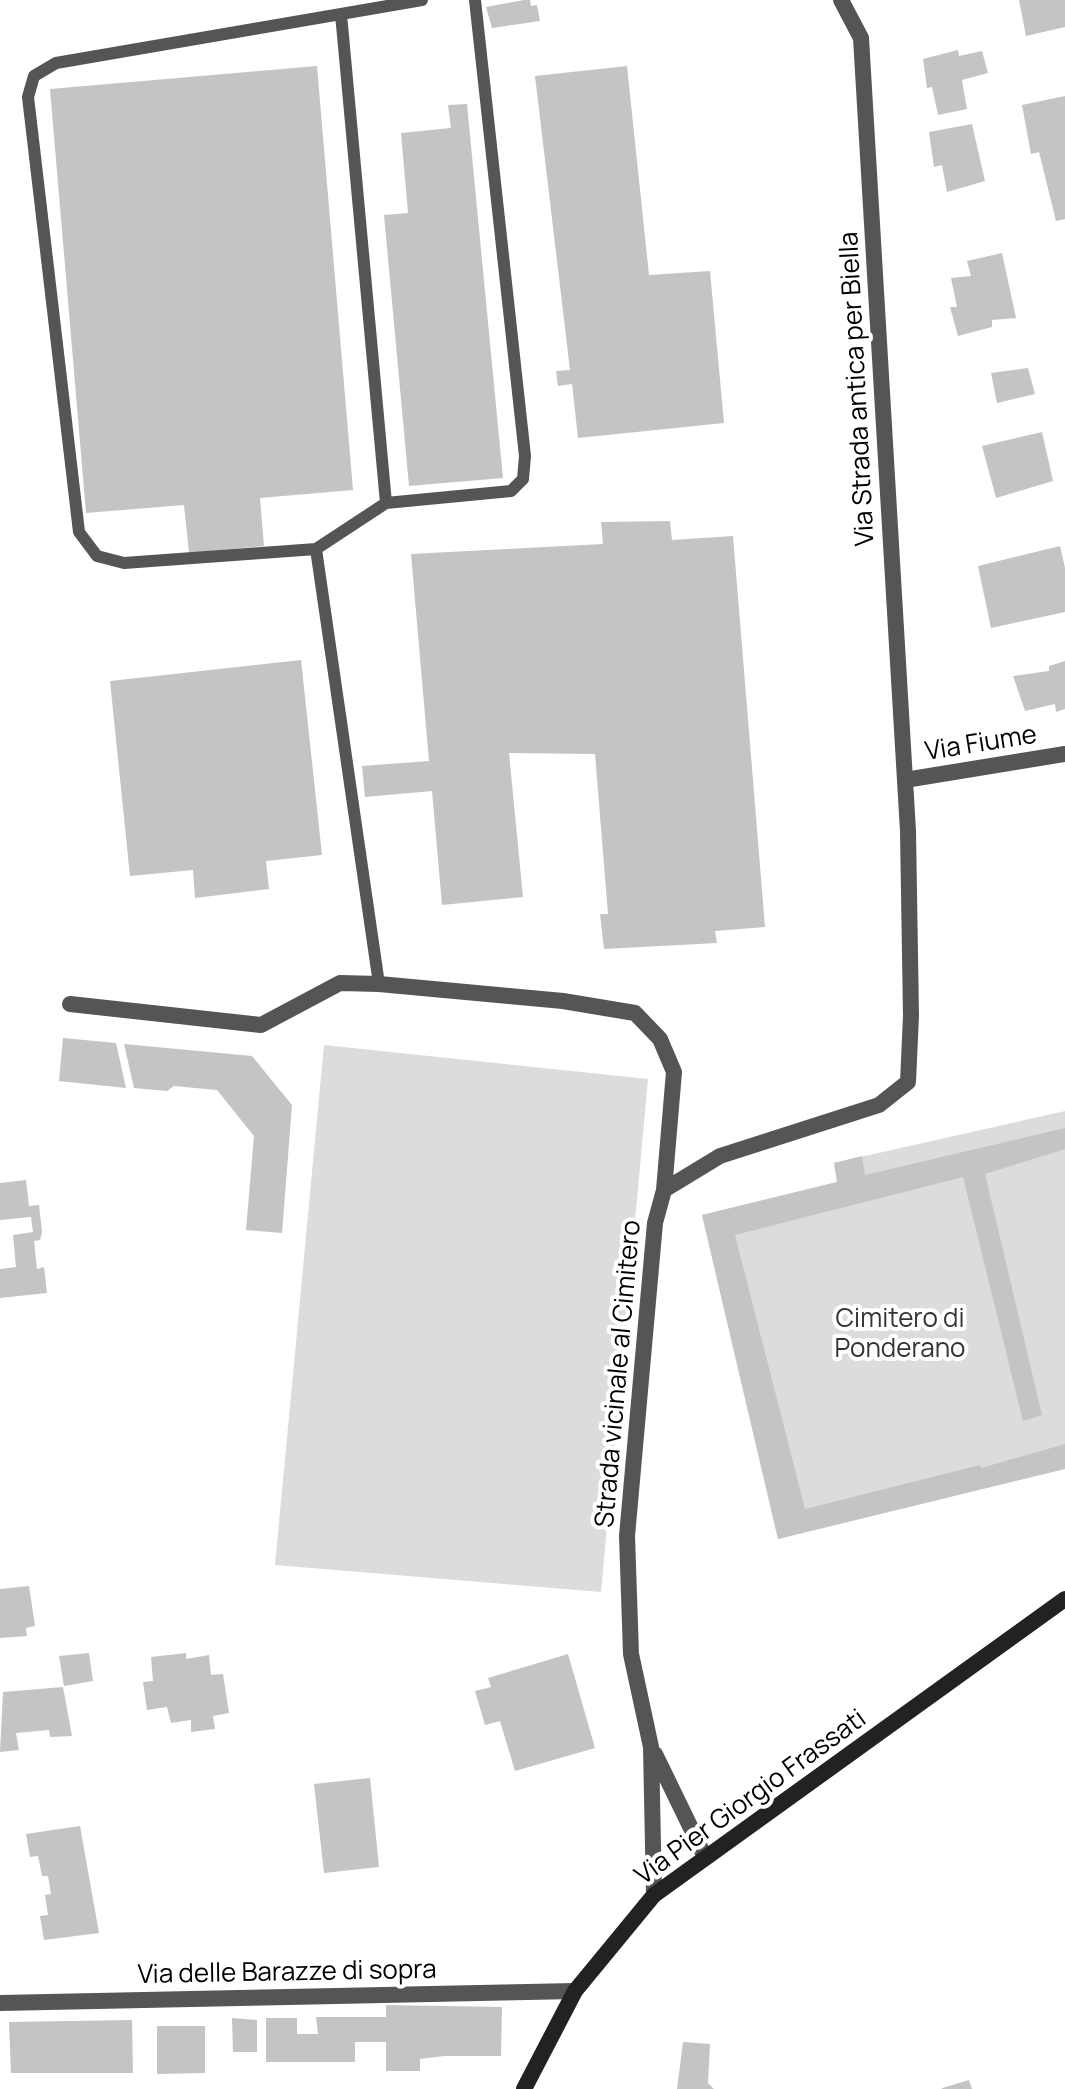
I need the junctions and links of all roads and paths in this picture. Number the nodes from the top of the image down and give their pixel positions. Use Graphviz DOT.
graph roads {
  1 [pos="422,0"];
  2 [pos="475,0"];
  3 [pos="841,0"];
  4 [pos="341,14"];
  5 [pos="386,503"];
  6 [pos="316,549"];
  7 [pos="1065,754"];
  8 [pos="905,780"];
  9 [pos="379,984"];
  10 [pos="70,1004"];
  11 [pos="664,1190"];
  12 [pos="1065,1599"];
  13 [pos="651,1747"];
  14 [pos="705,1857"];
  15 [pos="654,1895"];
  16 [pos="575,1991"];
  17 [pos="0,2003"];
  18 [pos="524,2089"];
  1 -- 4 [label="lane"];
  2 -- 5 [label="lane"];
  3 -- 8 [label="street, Via Strada antica per Biella"];
  4 -- 5 [label="lane"];
  4 -- 6 [label="lane"];
  5 -- 6 [label="lane"];
  6 -- 9 [label="lane"];
  7 -- 8 [label="street, Via Fiume"];
  8 -- 11 [label="street, Strada vicinale al Cimitero"];
  9 -- 10 [label="street"];
  9 -- 11 [label="street"];
  11 -- 13 [label="street, Strada vicinale al Cimitero"];
  12 -- 14 [label="street, Via Pier Giorgio Frassati"];
  13 -- 14 [label="street, Strada vicinale al Cimitero"];
  13 -- 15 [label="street, Strada vicinale al Cimitero"];
  14 -- 15 [label="street, Via Pier Giorgio Frassati"];
  15 -- 16 [label="street, Via Pier Giorgio Frassati"];
  16 -- 17 [label="street, Via delle Barazze di sopra"];
  16 -- 18 [label="street, Via Pier Giorgio Frassati"];
}
